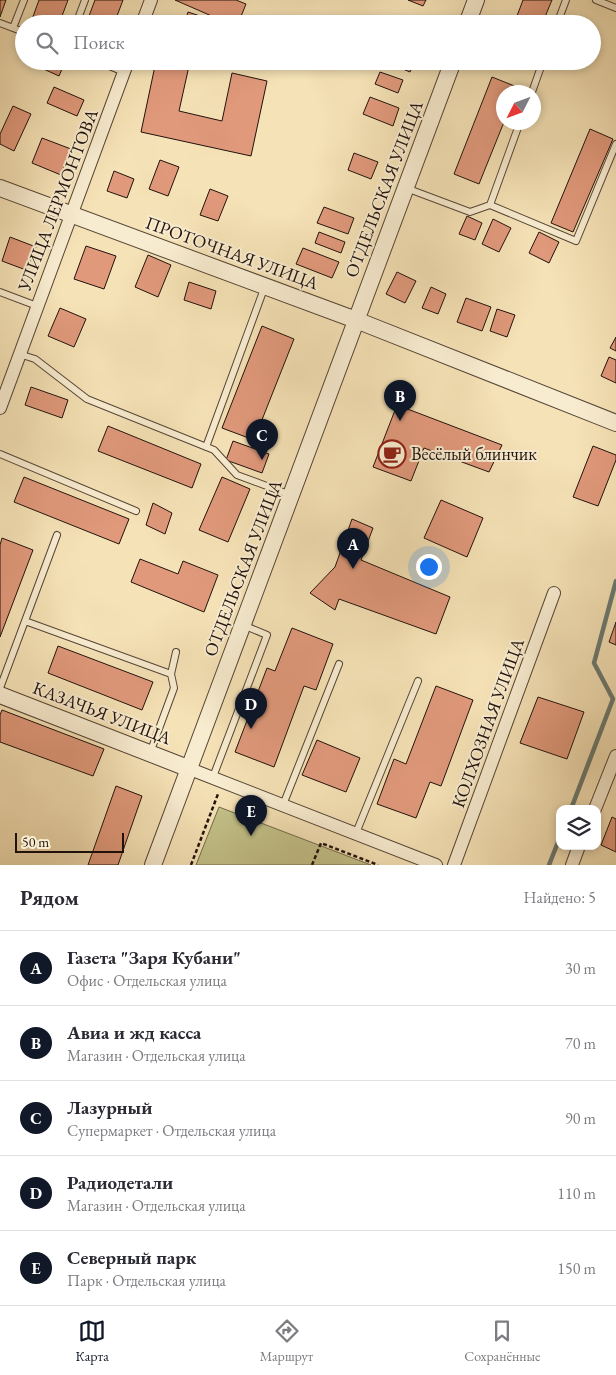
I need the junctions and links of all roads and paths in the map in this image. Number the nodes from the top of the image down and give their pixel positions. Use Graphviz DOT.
graph roads {
  1 [pos="24,0"];
  2 [pos="85,0"];
  3 [pos="151,0"];
  4 [pos="476,0"];
  5 [pos="566,0"];
  6 [pos="596,0"];
  7 [pos="616,8"];
  8 [pos="18,15"];
  9 [pos="79,15"];
  10 [pos="145,15"];
  11 [pos="471,15"];
  12 [pos="560,15"];
  13 [pos="0,23"];
  14 [pos="15,23"];
  15 [pos="13,28"];
  16 [pos="125,70"];
  17 [pos="450,70"];
  18 [pos="540,70"];
  19 [pos="534,85"];
  20 [pos="517,130"];
  21 [pos="616,144"];
  22 [pos="0,188"];
  23 [pos="406,188"];
  24 [pos="490,205"];
  25 [pos="72,215"];
  26 [pos="265,286"];
  27 [pos="0,292"];
  28 [pos="37,306"];
  29 [pos="356,320"];
  30 [pos="19,354"];
  31 [pos="0,408"];
  32 [pos="616,423"];
  33 [pos="206,447"];
  34 [pos="0,454"];
  35 [pos="292,496"];
  36 [pos="136,511"];
  37 [pos="57,536"];
  38 [pos="554,593"];
  39 [pos="25,621"];
  40 [pos="242,625"];
  41 [pos="176,652"];
  42 [pos="339,664"];
  43 [pos="171,674"];
  44 [pos="418,681"];
  45 [pos="0,688"];
  46 [pos="0,695"];
  47 [pos="150,753"];
  48 [pos="616,756"];
  49 [pos="190,768"];
  50 [pos="218,780"];
  51 [pos="283,805"];
  52 [pos="596,805"];
  53 [pos="356,833"];
  54 [pos="578,850"];
  55 [pos="372,864"];
  56 [pos="153,865"];
  57 [pos="191,865"];
  58 [pos="312,865"];
  59 [pos="378,865"];
  60 [pos="436,865"];
  61 [pos="454,865"];
  62 [pos="572,865"];
  1 -- 8 [label="lane"];
  2 -- 9 [label="lane"];
  3 -- 10 [label="street"];
  4 -- 11 [label="street"];
  5 -- 12 [label="lane"];
  6 -- 7 [label="lane"];
  13 -- 15 [label="lane"];
  14 -- 15 [label="lane"];
  16 -- 25 [label="street, УЛИЦА ЛЕРМОНТОВА"];
  17 -- 23 [label="street, ОТДЕЛЬСКАЯ УЛИЦА"];
  18 -- 19 [label="lane"];
  20 -- 24 [label="lane"];
  21 -- 24 [label="lane"];
  22 -- 25 [label="street, ПРОТОЧНАЯ УЛИЦА"];
  23 -- 24 [label="lane"];
  23 -- 29 [label="street, ОТДЕЛЬСКАЯ УЛИЦА"];
  25 -- 26 [label="street, ПРОТОЧНАЯ УЛИЦА"];
  25 -- 28 [label="street, УЛИЦА ЛЕРМОНТОВА"];
  26 -- 29 [label="street, ПРОТОЧНАЯ УЛИЦА"];
  26 -- 33 [label="lane"];
  27 -- 28 [label="lane"];
  28 -- 30 [label="street, УЛИЦА ЛЕРМОНТОВА"];
  29 -- 32 [label="street, ПРОТОЧНАЯ УЛИЦА"];
  29 -- 35 [label="street, ОТДЕЛЬСКАЯ УЛИЦА"];
  30 -- 31 [label="street, УЛИЦА ЛЕРМОНТОВА"];
  30 -- 33 [label="lane"];
  33 -- 35 [label="lane"];
  34 -- 36 [label="lane"];
  35 -- 40 [label="street, ОТДЕЛЬСКАЯ УЛИЦА"];
  37 -- 39 [label="lane"];
  38 -- 61 [label="street, КОЛХОЗНАЯ УЛИЦА"];
  39 -- 43 [label="lane"];
  39 -- 45 [label="lane"];
  40 -- 49 [label="street, ОТДЕЛЬСКАЯ УЛИЦА"];
  40 -- 50 [label="lane"];
  41 -- 43 [label="lane"];
  42 -- 51 [label="lane"];
  43 -- 47 [label="lane"];
  44 -- 53 [label="lane"];
  46 -- 47 [label="street, КАЗАЧЬЯ УЛИЦА"];
  47 -- 49 [label="street, КАЗАЧЬЯ УЛИЦА"];
  48 -- 52 [label="street"];
  49 -- 50 [label="street"];
  49 -- 56 [label="street, ОТДЕЛЬСКАЯ УЛИЦА"];
  50 -- 51 [label="street"];
  50 -- 57 [label="path"];
  51 -- 53 [label="street"];
  53 -- 60 [label="street"];
  54 -- 62 [label="street"];
  55 -- 58 [label="path"];
  55 -- 59 [label="path"];
}
